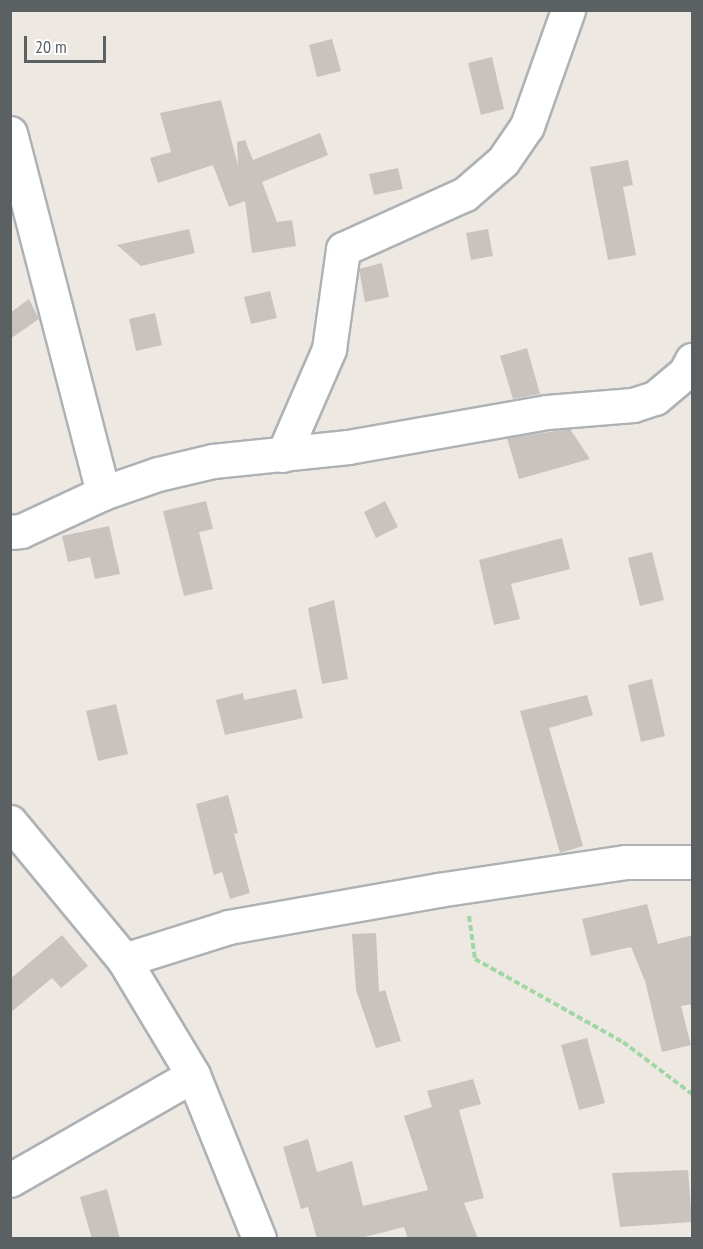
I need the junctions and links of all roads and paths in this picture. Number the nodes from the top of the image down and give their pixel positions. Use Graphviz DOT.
graph roads {
  1 [pos="568,10"];
  2 [pos="10,133"];
  3 [pos="693,360"];
  4 [pos="283,455"];
  5 [pos="103,493"];
  6 [pos="10,532"];
  7 [pos="10,822"];
  8 [pos="693,862"];
  9 [pos="465,886"];
  10 [pos="124,960"];
  11 [pos="193,1075"];
  12 [pos="693,1094"];
  13 [pos="10,1180"];
  14 [pos="259,1239"];
  1 -- 4 [label="street"];
  2 -- 5 [label="street"];
  3 -- 4 [label="street"];
  4 -- 5 [label="street"];
  5 -- 6 [label="street"];
  7 -- 10 [label="street"];
  8 -- 9 [label="street"];
  9 -- 10 [label="street"];
  9 -- 12 [label="path"];
  10 -- 11 [label="street"];
  11 -- 13 [label="street"];
  11 -- 14 [label="street"];
}
